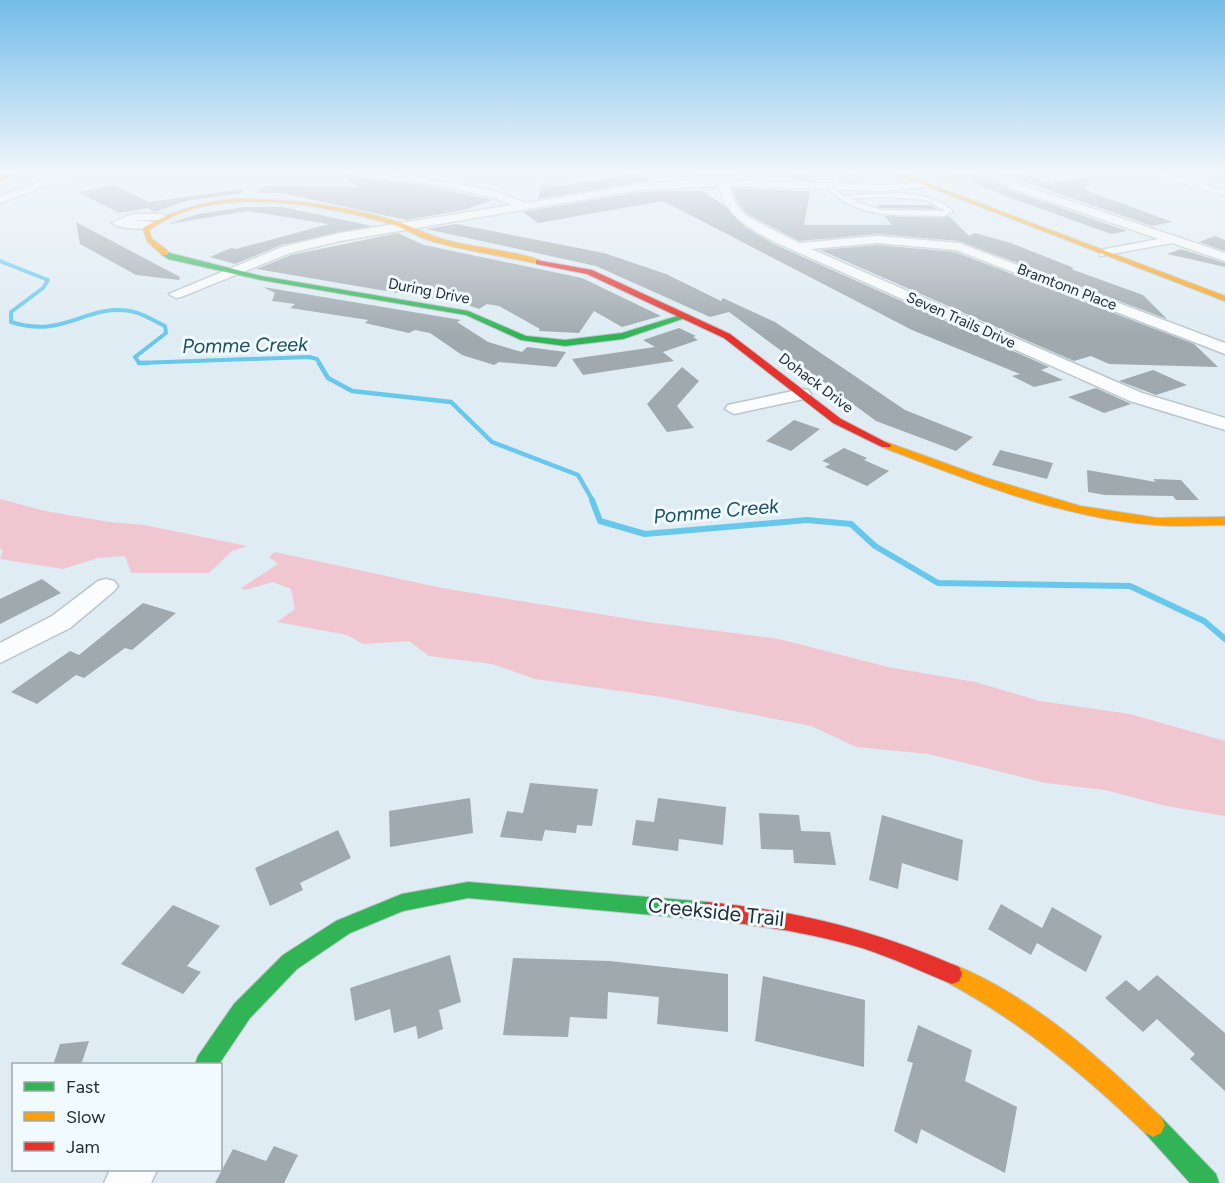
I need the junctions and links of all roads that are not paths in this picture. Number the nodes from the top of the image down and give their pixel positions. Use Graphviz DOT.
graph roads {
  1 [pos="147,227"];
  2 [pos="396,227"];
  3 [pos="405,227"];
  4 [pos="758,227"];
  5 [pos="1039,227"];
  6 [pos="1132,227"];
  7 [pos="1157,236"];
  8 [pos="1170,240"];
  9 [pos="798,247"];
  10 [pos="1098,250"];
  11 [pos="1225,257"];
  12 [pos="231,271"];
  13 [pos="176,294"];
  14 [pos="1225,298"];
  15 [pos="687,316"];
  16 [pos="1225,349"];
  17 [pos="802,394"];
  18 [pos="734,409"];
  19 [pos="1225,424"];
  20 [pos="1225,521"];
  21 [pos="106,586"];
  22 [pos="0,654"];
  23 [pos="207,1063"];
  24 [pos="1207,1183"];
  1 -- 12 [label="main road, During Drive"];
  2 -- 12 [label="street"];
  3 -- 15 [label="main road, Dohack Drive"];
  4 -- 9 [label="street, Seven Trails Drive"];
  5 -- 10 [label="main road"];
  6 -- 7 [label="street"];
  7 -- 8 [label="street"];
  7 -- 10 [label="street"];
  8 -- 10 [label="street"];
  8 -- 11 [label="street"];
  9 -- 16 [label="street, Bramtonn Place"];
  9 -- 19 [label="street, Seven Trails Drive"];
  10 -- 14 [label="main road"];
  12 -- 13 [label="street"];
  12 -- 15 [label="main road, During Drive"];
  15 -- 17 [label="main road, Dohack Drive"];
  17 -- 18 [label="street"];
  17 -- 20 [label="main road, Dohack Drive"];
  21 -- 22 [label="street"];
  23 -- 24 [label="main road, Creekside Trail"];
}
